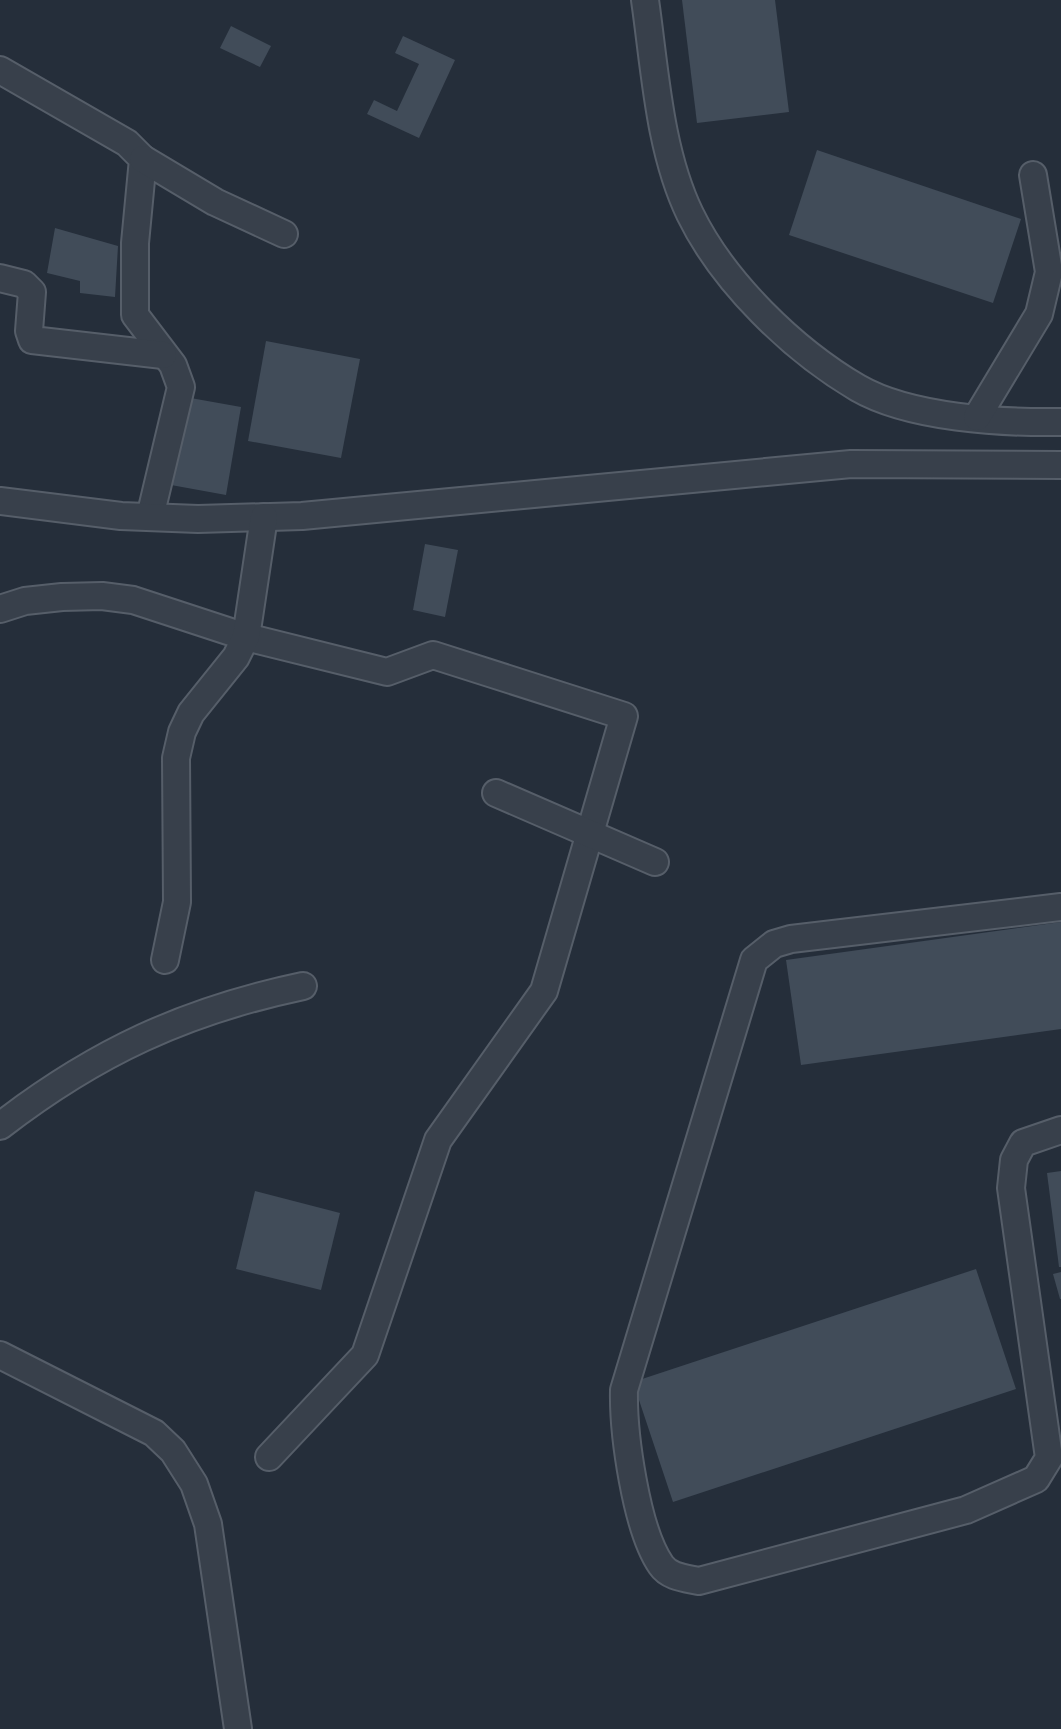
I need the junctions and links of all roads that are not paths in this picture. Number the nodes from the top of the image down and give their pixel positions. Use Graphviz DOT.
graph roads {
  1 [pos="645,0"];
  2 [pos="0,70"];
  3 [pos="143,159"];
  4 [pos="1033,175"];
  5 [pos="284,234"];
  6 [pos="0,278"];
  7 [pos="163,355"];
  8 [pos="977,417"];
  9 [pos="1061,422"];
  10 [pos="1061,465"];
  11 [pos="0,501"];
  12 [pos="150,517"];
  13 [pos="264,517"];
  14 [pos="0,609"];
  15 [pos="246,637"];
  16 [pos="496,793"];
  17 [pos="590,833"];
  18 [pos="655,862"];
  19 [pos="1061,907"];
  20 [pos="165,960"];
  21 [pos="303,986"];
  22 [pos="0,1126"];
  23 [pos="1061,1130"];
  24 [pos="0,1355"];
  25 [pos="269,1457"];
  26 [pos="238,1729"];
  1 -- 8 [label="street"];
  2 -- 3 [label="street"];
  3 -- 5 [label="street"];
  3 -- 7 [label="street"];
  4 -- 8 [label="street"];
  6 -- 7 [label="street"];
  7 -- 12 [label="street"];
  8 -- 9 [label="street"];
  10 -- 13 [label="street"];
  11 -- 12 [label="street"];
  12 -- 13 [label="street"];
  13 -- 15 [label="street"];
  14 -- 15 [label="street"];
  15 -- 17 [label="street"];
  15 -- 20 [label="street"];
  16 -- 17 [label="street"];
  17 -- 18 [label="street"];
  17 -- 25 [label="street"];
  19 -- 23 [label="street"];
  21 -- 22 [label="street"];
  24 -- 26 [label="street"];
}
